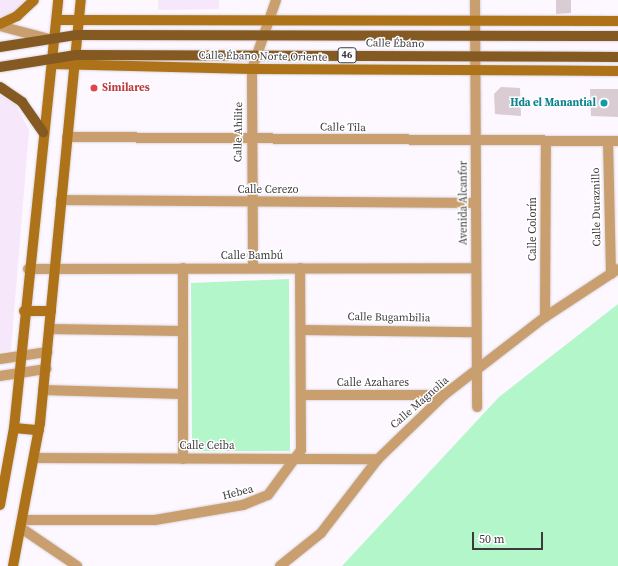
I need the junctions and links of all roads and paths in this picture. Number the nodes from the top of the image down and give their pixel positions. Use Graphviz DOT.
graph roads {
  1 [pos="34,0"];
  2 [pos="58,0"];
  3 [pos="81,0"];
  4 [pos="276,0"];
  5 [pos="476,0"];
  6 [pos="272,18"];
  7 [pos="79,19"];
  8 [pos="57,20"];
  9 [pos="475,20"];
  10 [pos="618,21"];
  11 [pos="0,25"];
  12 [pos="265,33"];
  13 [pos="77,35"];
  14 [pos="475,36"];
  15 [pos="618,36"];
  16 [pos="52,38"];
  17 [pos="0,47"];
  18 [pos="255,54"];
  19 [pos="476,57"];
  20 [pos="618,57"];
  21 [pos="76,60"];
  22 [pos="53,61"];
  23 [pos="0,67"];
  24 [pos="252,69"];
  25 [pos="476,69"];
  26 [pos="618,70"];
  27 [pos="0,88"];
  28 [pos="43,132"];
  29 [pos="67,137"];
  30 [pos="251,140"];
  31 [pos="546,141"];
  32 [pos="613,141"];
  33 [pos="476,142"];
  34 [pos="61,200"];
  35 [pos="252,202"];
  36 [pos="475,203"];
  37 [pos="55,267"];
  38 [pos="183,268"];
  39 [pos="253,268"];
  40 [pos="300,268"];
  41 [pos="476,268"];
  42 [pos="28,269"];
  43 [pos="614,271"];
  44 [pos="24,311"];
  45 [pos="51,311"];
  46 [pos="545,317"];
  47 [pos="49,329"];
  48 [pos="302,330"];
  49 [pos="182,331"];
  50 [pos="476,332"];
  51 [pos="47,352"];
  52 [pos="20,356"];
  53 [pos="0,359"];
  54 [pos="46,369"];
  55 [pos="476,372"];
  56 [pos="18,373"];
  57 [pos="0,376"];
  58 [pos="43,390"];
  59 [pos="182,394"];
  60 [pos="303,395"];
  61 [pos="444,396"];
  62 [pos="477,407"];
  63 [pos="14,428"];
  64 [pos="39,430"];
  65 [pos="35,458"];
  66 [pos="299,458"];
  67 [pos="183,459"];
  68 [pos="378,459"];
  69 [pos="0,505"];
  70 [pos="22,524"];
  71 [pos="14,566"];
  72 [pos="77,566"];
  73 [pos="280,566"];
  1 -- 11 [label="street"];
  2 -- 8 [label="street"];
  3 -- 7 [label="street"];
  4 -- 6 [label="street, Calle Ahilite"];
  5 -- 9 [label="street, Avenida Alcanfor"];
  6 -- 7 [label="street"];
  6 -- 9 [label="street"];
  6 -- 12 [label="street, Calle Ahilite"];
  7 -- 8 [label="street"];
  7 -- 13 [label="street"];
  8 -- 16 [label="street"];
  9 -- 10 [label="street"];
  9 -- 14 [label="street, Avenida Alcanfor"];
  11 -- 16 [label="street"];
  12 -- 13 [label="main road, Calle Ébano / 46"];
  12 -- 14 [label="main road, Calle Ébano / 46"];
  12 -- 18 [label="street, Calle Ahilite"];
  13 -- 16 [label="main road, 46"];
  13 -- 21 [label="street"];
  14 -- 15 [label="main road, Calle Ébano / 46"];
  14 -- 19 [label="street, Avenida Alcanfor"];
  16 -- 17 [label="main road, 46"];
  16 -- 22 [label="street"];
  18 -- 19 [label="main road, Calle Ébano / 46"];
  18 -- 21 [label="main road, Calle Ébano / 46"];
  18 -- 24 [label="street, Calle Ahilite"];
  19 -- 20 [label="main road, Calle Ébano / 46"];
  19 -- 25 [label="street, Avenida Alcanfor"];
  21 -- 22 [label="main road, 46"];
  21 -- 24 [label="street, Calle Ébano Norte Oriente"];
  21 -- 29 [label="street"];
  22 -- 23 [label="main road, 46"];
  22 -- 28 [label="street"];
  24 -- 25 [label="street, Calle Ébano Norte Oriente"];
  24 -- 30 [label="street, Calle Ahilite"];
  25 -- 26 [label="street, Calle Ébano Norte Oriente"];
  25 -- 33 [label="street, Avenida Alcanfor"];
  27 -- 28 [label="main road"];
  28 -- 42 [label="street"];
  29 -- 30 [label="street, Calle Tila"];
  29 -- 34 [label="street"];
  30 -- 33 [label="street, Calle Tila"];
  30 -- 35 [label="street, Calle Ahilite"];
  31 -- 32 [label="street, Calle Tila"];
  31 -- 33 [label="street, Calle Tila"];
  31 -- 46 [label="street, Calle Colorín"];
  32 -- 43 [label="street, Calle Duraznillo"];
  33 -- 36 [label="street, Avenida Alcanfor"];
  34 -- 35 [label="street, Calle Cerezo"];
  34 -- 37 [label="street"];
  35 -- 36 [label="street, Calle Cerezo"];
  35 -- 39 [label="street, Calle Ahilite"];
  36 -- 41 [label="street, Avenida Alcanfor"];
  37 -- 38 [label="street, Calle Bambú"];
  37 -- 42 [label="street, Calle Bambú"];
  37 -- 45 [label="street"];
  38 -- 39 [label="street, Calle Bambú"];
  38 -- 49 [label="street"];
  39 -- 40 [label="street, Calle Bambú"];
  40 -- 41 [label="street, Calle Bambú"];
  40 -- 48 [label="street"];
  41 -- 50 [label="street, Avenida Alcanfor"];
  42 -- 44 [label="street"];
  43 -- 46 [label="street, Calle Magnolia"];
  44 -- 45 [label="street"];
  44 -- 52 [label="street"];
  45 -- 47 [label="street"];
  46 -- 55 [label="street, Calle Magnolia"];
  47 -- 49 [label="street"];
  47 -- 51 [label="street"];
  48 -- 50 [label="street, Calle Bugambilia"];
  48 -- 60 [label="street"];
  49 -- 59 [label="street"];
  50 -- 55 [label="street, Avenida Alcanfor"];
  51 -- 52 [label="street"];
  51 -- 54 [label="street"];
  52 -- 53 [label="street"];
  52 -- 56 [label="street"];
  54 -- 56 [label="street"];
  54 -- 58 [label="street"];
  55 -- 61 [label="street, Calle Magnolia"];
  55 -- 62 [label="street, Avenida Alcanfor"];
  56 -- 57 [label="street"];
  56 -- 63 [label="street"];
  58 -- 59 [label="street"];
  58 -- 64 [label="street"];
  59 -- 67 [label="street"];
  60 -- 61 [label="street, Calle Azahares"];
  60 -- 66 [label="street"];
  61 -- 68 [label="street, Calle Magnolia"];
  63 -- 64 [label="street"];
  63 -- 69 [label="street"];
  64 -- 65 [label="street"];
  65 -- 67 [label="street, Calle Ceiba"];
  65 -- 70 [label="street"];
  66 -- 67 [label="street, Calle Ceiba"];
  66 -- 68 [label="street, Calle Ceiba"];
  66 -- 70 [label="street, Hebea"];
  68 -- 73 [label="street, Calle Magnolia"];
  70 -- 71 [label="street"];
  70 -- 72 [label="street"];
}
